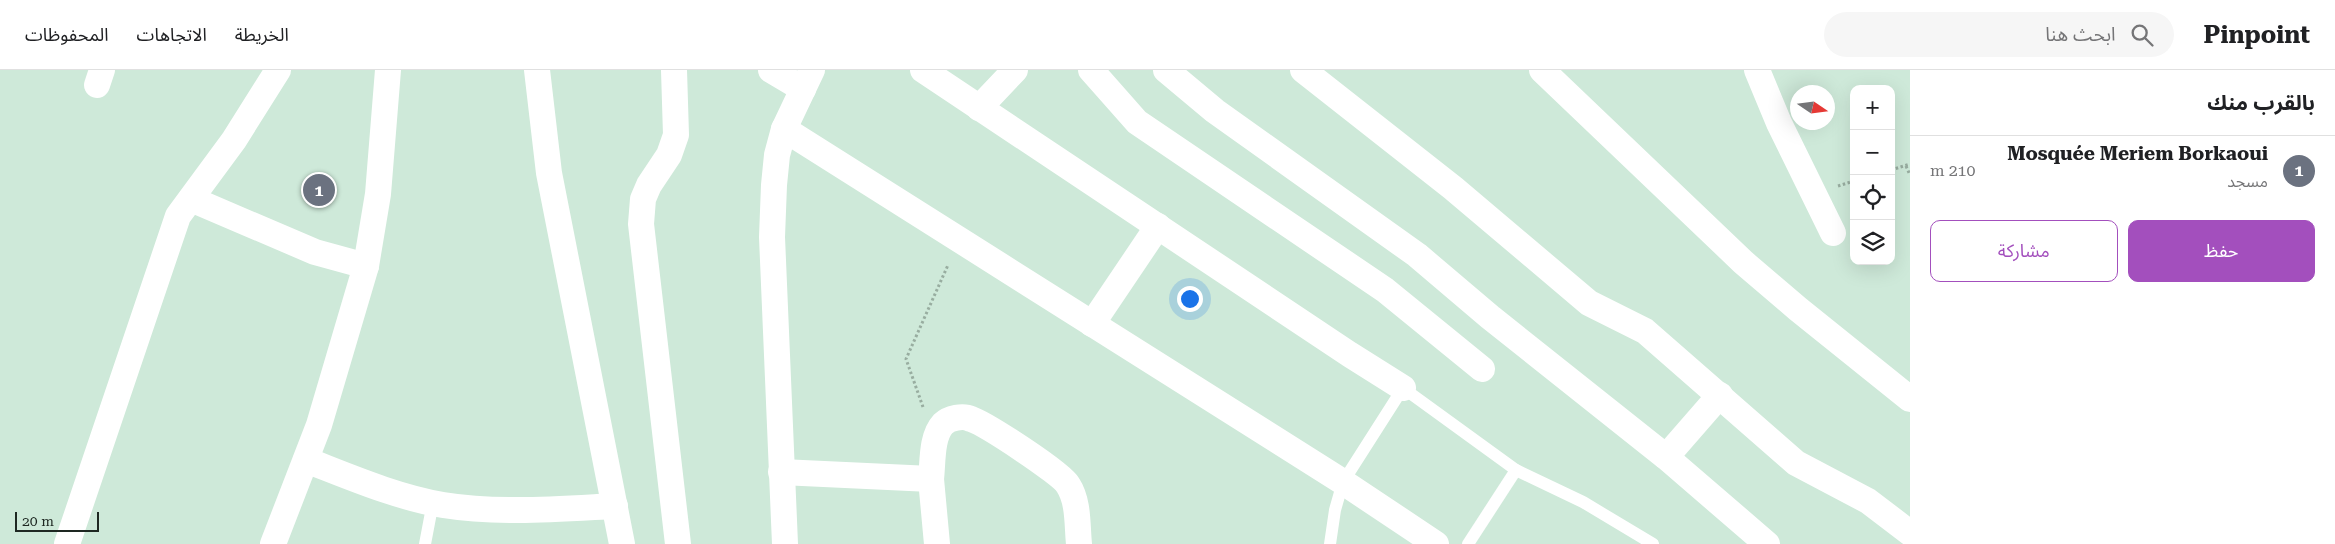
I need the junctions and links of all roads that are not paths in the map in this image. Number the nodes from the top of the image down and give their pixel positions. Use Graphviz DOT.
graph roads {
  1 [pos="278,70"];
  2 [pos="388,70"];
  3 [pos="537,70"];
  4 [pos="674,70"];
  5 [pos="771,70"];
  6 [pos="923,70"];
  7 [pos="1015,70"];
  8 [pos="1091,70"];
  9 [pos="1166,70"];
  10 [pos="1304,70"];
  11 [pos="1542,70"];
  12 [pos="1757,70"];
  13 [pos="807,80"];
  14 [pos="979,108"];
  15 [pos="784,129"];
  16 [pos="191,199"];
  17 [pos="1158,226"];
  18 [pos="1833,233"];
  19 [pos="366,266"];
  20 [pos="1092,324"];
  21 [pos="1482,368"];
  22 [pos="1403,388"];
  23 [pos="1720,395"];
  24 [pos="1910,399"];
  25 [pos="1666,457"];
  26 [pos="306,460"];
  27 [pos="1516,470"];
  28 [pos="781,472"];
  29 [pos="931,479"];
  30 [pos="1343,482"];
  31 [pos="433,502"];
  32 [pos="614,506"];
  33 [pos="1910,534"];
  34 [pos="68,544"];
  35 [pos="274,544"];
  36 [pos="425,544"];
  37 [pos="622,544"];
  38 [pos="678,544"];
  39 [pos="785,544"];
  40 [pos="937,544"];
  41 [pos="1079,544"];
  42 [pos="1330,544"];
  43 [pos="1436,544"];
  44 [pos="1468,544"];
  45 [pos="1653,544"];
  46 [pos="1767,544"];
  1 -- 16 [label="street"];
  2 -- 19 [label="street"];
  3 -- 32 [label="street"];
  4 -- 38 [label="street"];
  5 -- 13 [label="street"];
  6 -- 14 [label="street"];
  7 -- 14 [label="street"];
  8 -- 21 [label="street"];
  9 -- 25 [label="street"];
  10 -- 23 [label="street"];
  11 -- 24 [label="street"];
  12 -- 18 [label="street"];
  13 -- 15 [label="street"];
  14 -- 17 [label="street"];
  15 -- 20 [label="street"];
  15 -- 28 [label="street"];
  16 -- 19 [label="street"];
  16 -- 34 [label="street"];
  17 -- 20 [label="street"];
  17 -- 22 [label="street"];
  19 -- 26 [label="street"];
  20 -- 30 [label="street"];
  22 -- 27 [label="lane"];
  22 -- 30 [label="lane"];
  23 -- 25 [label="street"];
  23 -- 33 [label="street"];
  25 -- 46 [label="street"];
  26 -- 31 [label="street"];
  26 -- 35 [label="street"];
  27 -- 44 [label="lane"];
  27 -- 45 [label="lane"];
  28 -- 29 [label="street"];
  28 -- 39 [label="street"];
  29 -- 40 [label="street"];
  29 -- 41 [label="street"];
  30 -- 42 [label="lane"];
  30 -- 43 [label="street"];
  31 -- 32 [label="street"];
  31 -- 36 [label="lane"];
  32 -- 37 [label="street"];
}
